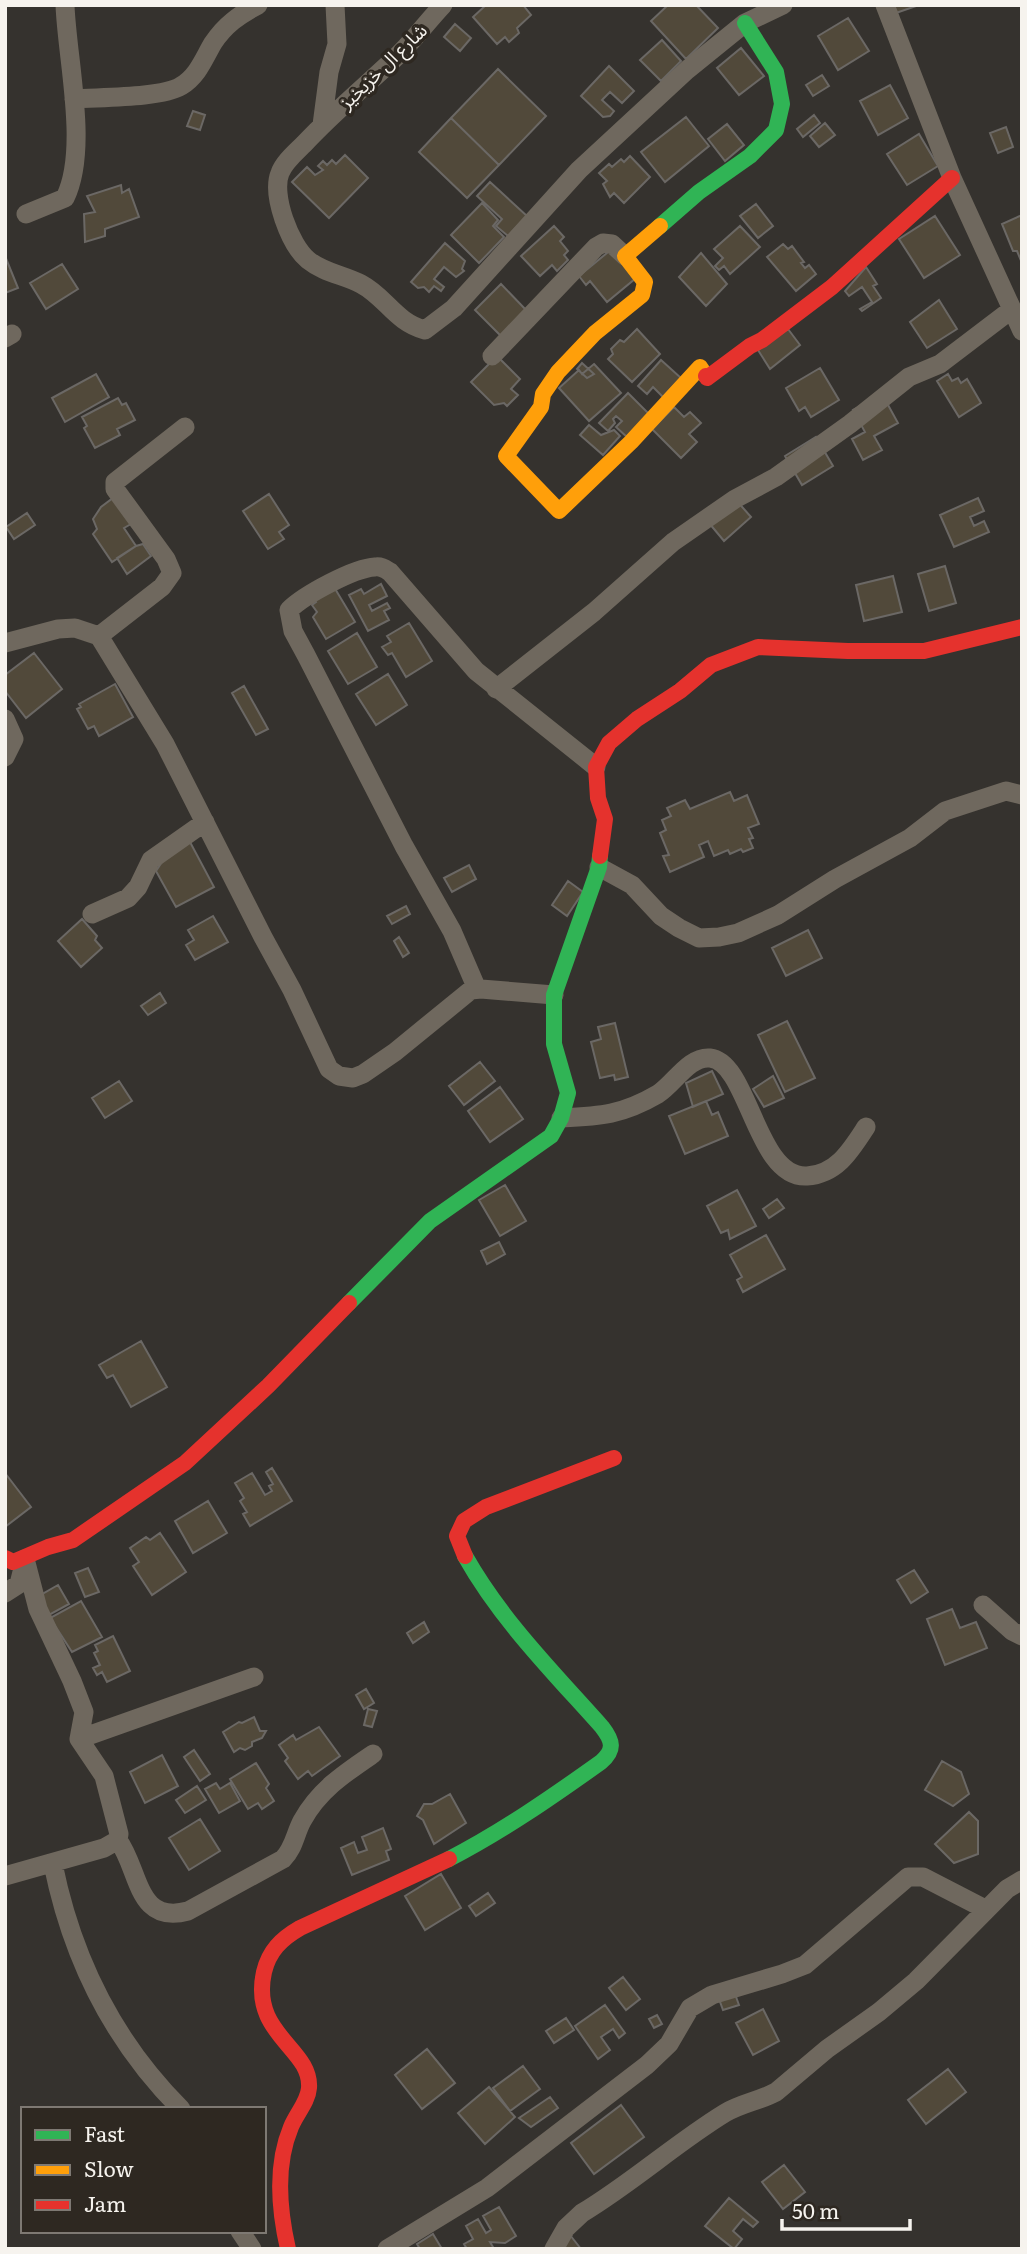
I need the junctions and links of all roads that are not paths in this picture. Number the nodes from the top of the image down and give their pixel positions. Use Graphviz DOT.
graph roads {
  1 [pos="65,5"];
  2 [pos="258,5"];
  3 [pos="335,5"];
  4 [pos="443,5"];
  5 [pos="783,5"];
  6 [pos="885,5"];
  7 [pos="745,23"];
  8 [pos="74,99"];
  9 [pos="322,125"];
  10 [pos="952,178"];
  11 [pos="26,214"];
  12 [pos="625,256"];
  13 [pos="1011,310"];
  14 [pos="1022,331"];
  15 [pos="492,356"];
  16 [pos="185,427"];
  17 [pos="1022,627"];
  18 [pos="99,636"];
  19 [pos="5,643"];
  20 [pos="496,689"];
  21 [pos="5,719"];
  22 [pos="5,757"];
  23 [pos="596,767"];
  24 [pos="1022,795"];
  25 [pos="205,822"];
  26 [pos="599,867"];
  27 [pos="92,914"];
  28 [pos="477,989"];
  29 [pos="554,995"];
  30 [pos="561,1118"];
  31 [pos="866,1127"];
  32 [pos="614,1458"];
  33 [pos="15,1559"];
  34 [pos="5,1593"];
  35 [pos="983,1605"];
  36 [pos="1022,1636"];
  37 [pos="254,1676"];
  38 [pos="79,1739"];
  39 [pos="373,1754"];
  40 [pos="118,1840"];
  41 [pos="53,1864"];
  42 [pos="5,1876"];
  43 [pos="1022,1880"];
  44 [pos="985,1909"];
  45 [pos="179,2107"];
  46 [pos="241,2233"];
  47 [pos="252,2249"];
  48 [pos="288,2249"];
  49 [pos="387,2249"];
  50 [pos="554,2249"];
  1 -- 8 [label="street"];
  2 -- 8 [label="street"];
  3 -- 9 [label="street"];
  4 -- 9 [label="street, شارع ال خزيخيز"];
  5 -- 7 [label="street"];
  6 -- 10 [label="street"];
  7 -- 9 [label="street, شارع ال خزيخيز"];
  7 -- 12 [label="street"];
  8 -- 11 [label="street"];
  10 -- 12 [label="street"];
  10 -- 13 [label="street"];
  12 -- 15 [label="street"];
  13 -- 14 [label="street"];
  13 -- 20 [label="street"];
  16 -- 18 [label="street"];
  17 -- 23 [label="street"];
  18 -- 19 [label="street"];
  18 -- 25 [label="street"];
  20 -- 23 [label="street"];
  20 -- 28 [label="street"];
  21 -- 22 [label="street"];
  23 -- 26 [label="street"];
  24 -- 26 [label="street"];
  25 -- 27 [label="street"];
  25 -- 28 [label="street"];
  26 -- 29 [label="street"];
  28 -- 29 [label="street"];
  29 -- 30 [label="street"];
  30 -- 31 [label="street"];
  30 -- 33 [label="street"];
  32 -- 48 [label="street"];
  33 -- 34 [label="street"];
  33 -- 38 [label="street"];
  35 -- 36 [label="street"];
  37 -- 38 [label="street"];
  38 -- 40 [label="street"];
  39 -- 40 [label="street"];
  40 -- 41 [label="street"];
  41 -- 42 [label="street"];
  41 -- 45 [label="street"];
  43 -- 44 [label="street"];
  44 -- 49 [label="street"];
  44 -- 50 [label="street"];
  46 -- 47 [label="street"];
}
